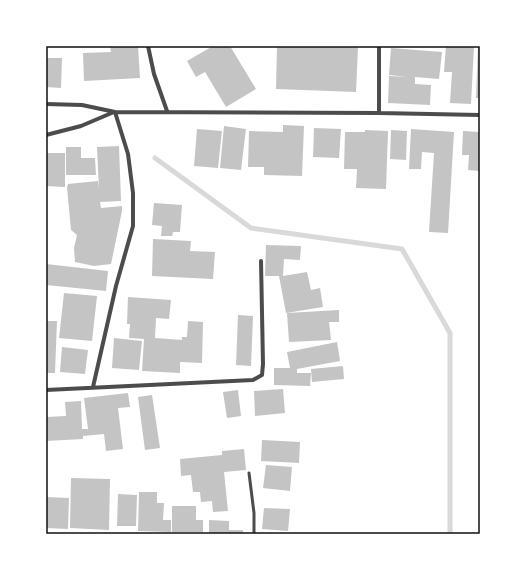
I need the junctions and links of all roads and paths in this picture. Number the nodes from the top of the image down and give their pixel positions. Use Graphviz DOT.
graph roads {
  1 [pos="148,46"];
  2 [pos="379,46"];
  3 [pos="46,104"];
  4 [pos="166,111"];
  5 [pos="115,112"];
  6 [pos="379,113"];
  7 [pos="480,115"];
  8 [pos="46,134"];
  9 [pos="261,261"];
  10 [pos="93,387"];
  11 [pos="46,390"];
  12 [pos="249,473"];
  13 [pos="254,534"];
  1 -- 4 [label="street"];
  2 -- 6 [label="street"];
  3 -- 5 [label="street"];
  4 -- 5 [label="street"];
  4 -- 6 [label="street"];
  5 -- 8 [label="street"];
  5 -- 10 [label="street"];
  6 -- 7 [label="street"];
  9 -- 10 [label="street"];
  10 -- 11 [label="street"];
  12 -- 13 [label="lane"];
}
